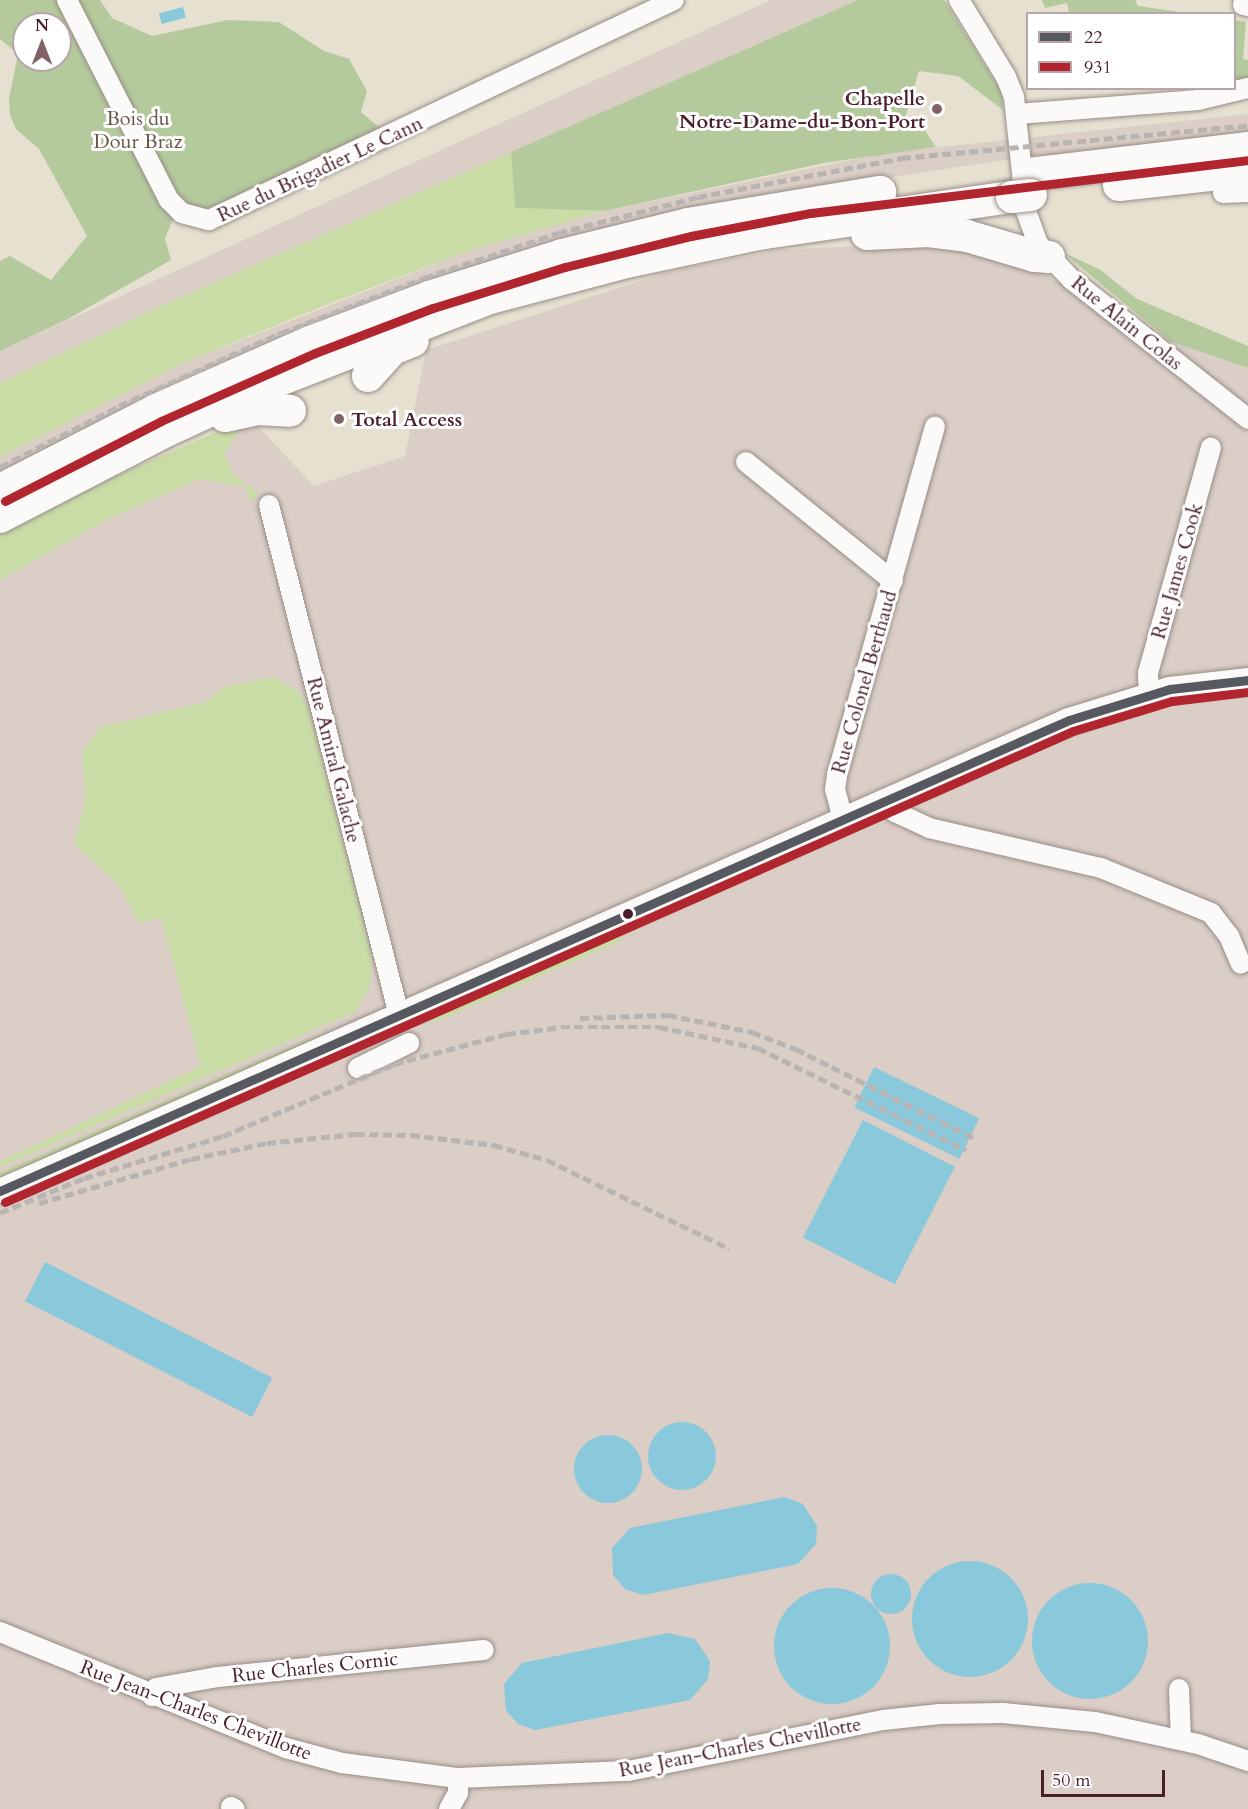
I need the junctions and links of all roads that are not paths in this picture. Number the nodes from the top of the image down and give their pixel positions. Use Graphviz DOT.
graph roads {
  1 [pos="67,0"];
  2 [pos="674,0"];
  3 [pos="959,0"];
  4 [pos="1248,88"];
  5 [pos="1017,114"];
  6 [pos="1248,148"];
  7 [pos="1248,171"];
  8 [pos="1022,191"];
  9 [pos="1248,192"];
  10 [pos="1223,193"];
  11 [pos="1049,257"];
  12 [pos="626,262"];
  13 [pos="368,376"];
  14 [pos="291,411"];
  15 [pos="1248,419"];
  16 [pos="935,426"];
  17 [pos="166,431"];
  18 [pos="1211,448"];
  19 [pos="746,462"];
  20 [pos="0,490"];
  21 [pos="269,505"];
  22 [pos="0,517"];
  23 [pos="893,581"];
  24 [pos="1248,680"];
  25 [pos="1149,694"];
  26 [pos="885,800"];
  27 [pos="843,819"];
  28 [pos="1241,964"];
  29 [pos="399,1015"];
  30 [pos="409,1043"];
  31 [pos="358,1068"];
  32 [pos="0,1191"];
  33 [pos="0,1632"];
  34 [pos="484,1650"];
  35 [pos="1179,1689"];
  36 [pos="152,1695"];
  37 [pos="1181,1740"];
  38 [pos="1248,1761"];
  39 [pos="458,1778"];
  40 [pos="449,1809"];
  1 -- 2 [label="street, Rue du Brigadier Le Cann"];
  3 -- 5 [label="street, Rue Alain Colas"];
  4 -- 5 [label="street"];
  5 -- 8 [label="street, Rue Alain Colas"];
  6 -- 8 [label="highway"];
  7 -- 8 [label="highway"];
  8 -- 11 [label="street, Rue Alain Colas"];
  8 -- 12 [label="highway"];
  8 -- 20 [label="highway"];
  9 -- 10 [label="street"];
  11 -- 12 [label="highway"];
  11 -- 15 [label="street, Rue Alain Colas"];
  12 -- 13 [label="highway"];
  12 -- 17 [label="highway"];
  14 -- 17 [label="highway"];
  16 -- 23 [label="street, Rue Colonel Berthaud"];
  17 -- 22 [label="highway"];
  18 -- 25 [label="street, Rue James Cook"];
  19 -- 23 [label="street, Rue Colonel Berthaud"];
  21 -- 29 [label="street, Rue Amiral Galache"];
  23 -- 27 [label="street, Rue Colonel Berthaud"];
  24 -- 25 [label="street"];
  25 -- 26 [label="street"];
  26 -- 27 [label="street"];
  26 -- 28 [label="street"];
  27 -- 29 [label="street"];
  29 -- 32 [label="street"];
  30 -- 31 [label="street"];
  33 -- 36 [label="street, Rue Jean-Charles Chevillotte"];
  34 -- 36 [label="street, Rue Charles Cornic"];
  35 -- 37 [label="street"];
  36 -- 39 [label="street, Rue Jean-Charles Chevillotte"];
  37 -- 38 [label="street, Rue Jean-Charles Chevillotte"];
  37 -- 39 [label="street, Rue Jean-Charles Chevillotte"];
  39 -- 40 [label="street"];
}
